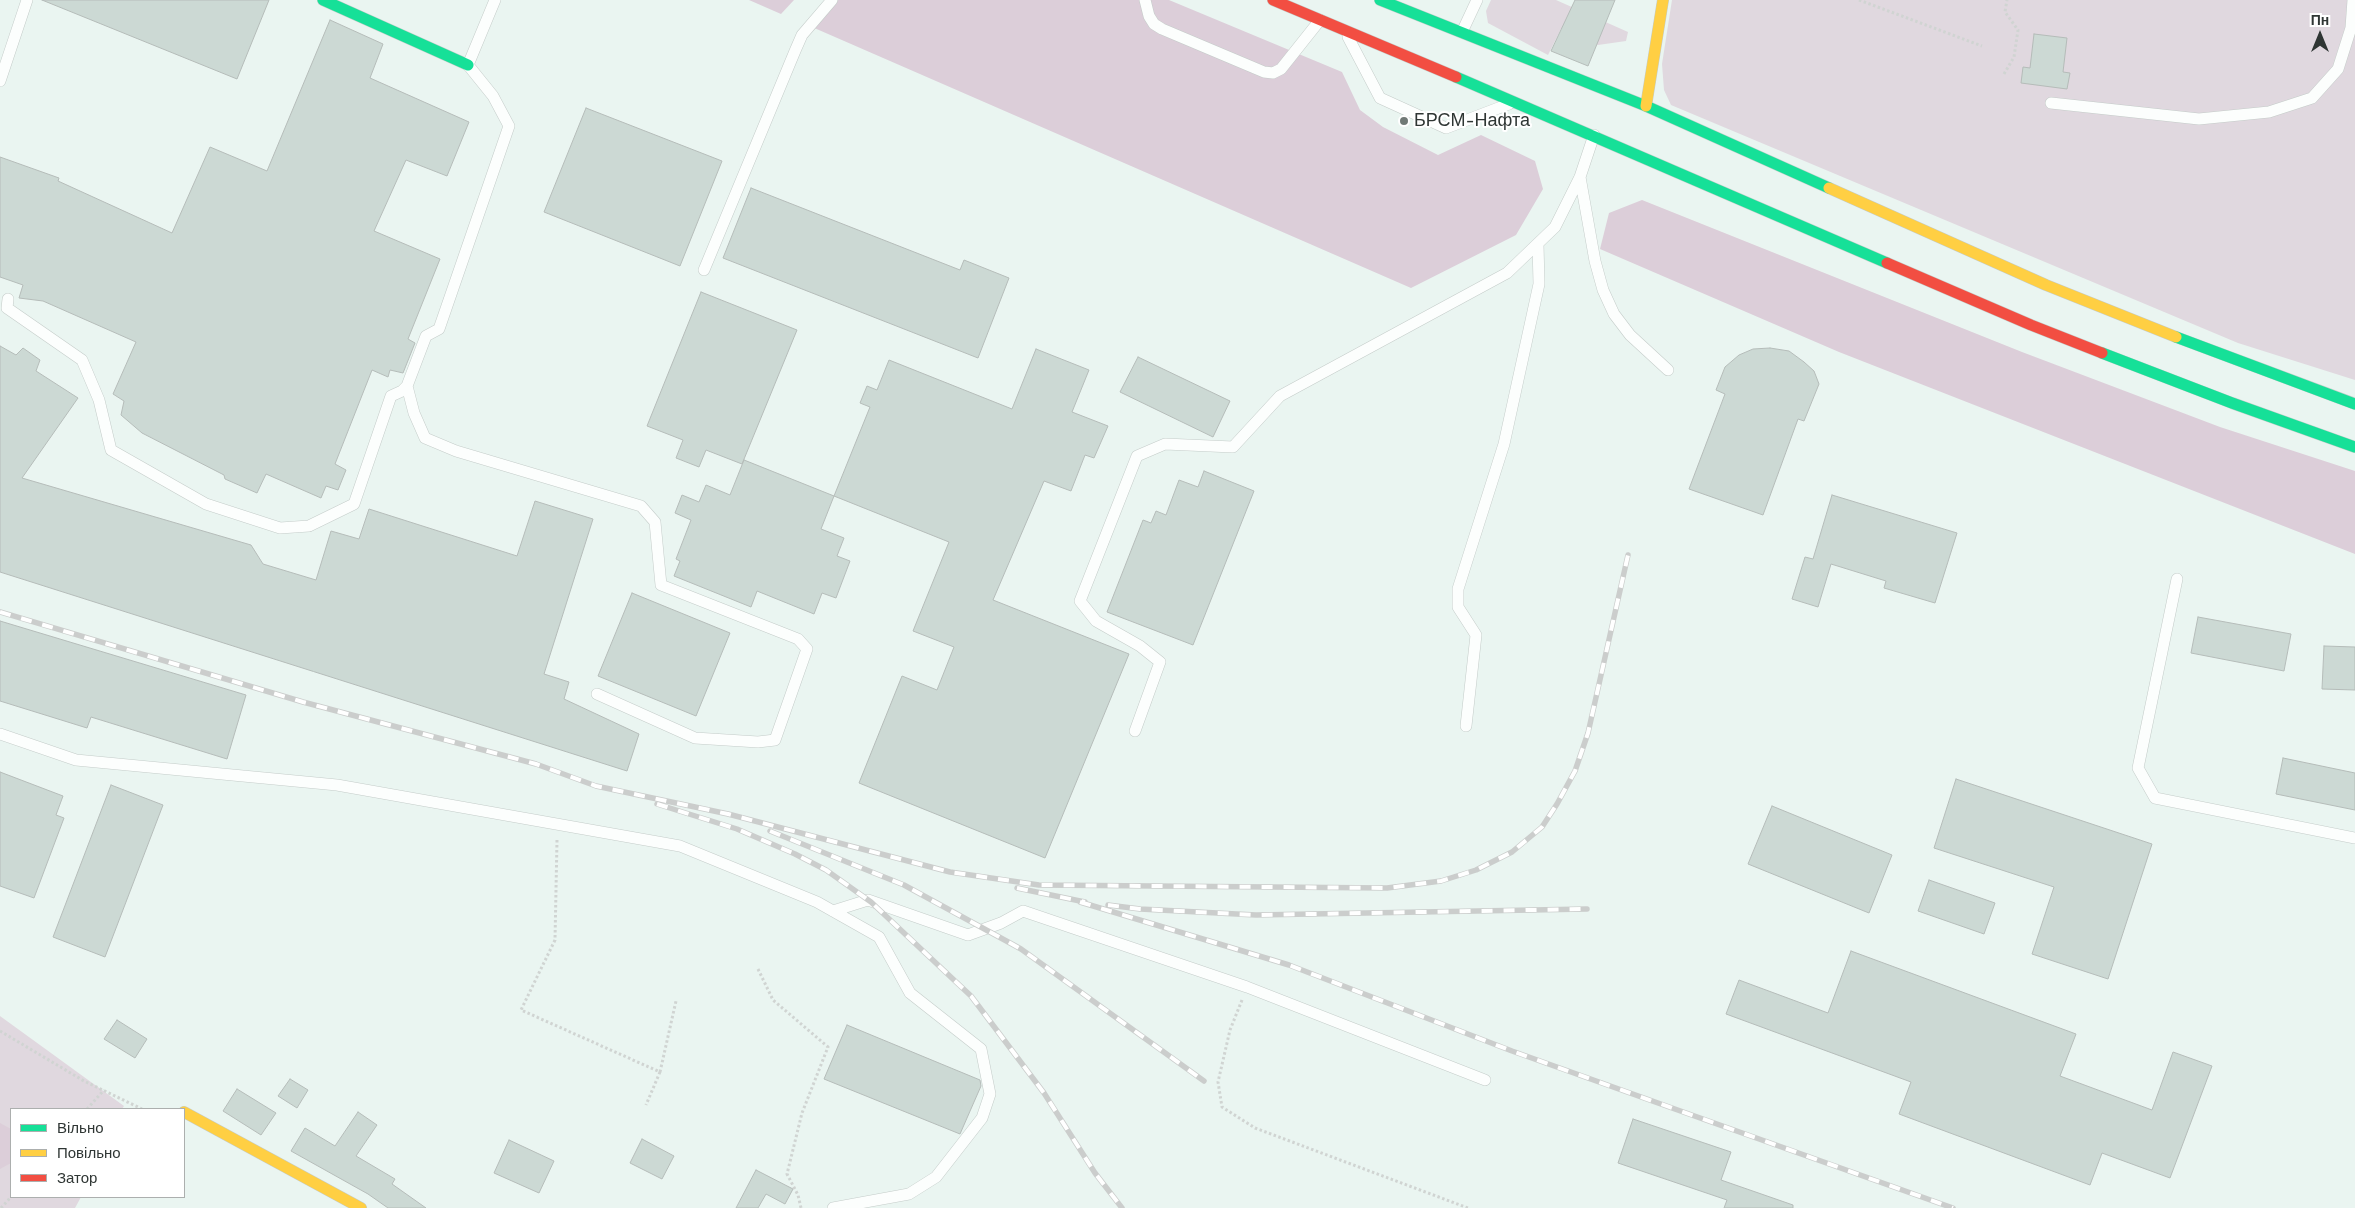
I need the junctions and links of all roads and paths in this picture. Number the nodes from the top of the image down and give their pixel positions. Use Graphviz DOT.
graph roads {
  1 [pos="28,0"];
  2 [pos="323,0"];
  3 [pos="494,0"];
  4 [pos="832,0"];
  5 [pos="1145,0"];
  6 [pos="1273,0"];
  7 [pos="1380,0"];
  8 [pos="1477,0"];
  9 [pos="1662,0"];
  10 [pos="1860,0"];
  11 [pos="2007,0"];
  12 [pos="2354,0"];
  13 [pos="1320,20"];
  14 [pos="1345,31"];
  15 [pos="1461,34"];
  16 [pos="1982,46"];
  17 [pos="468,65"];
  18 [pos="2004,74"];
  19 [pos="0,81"];
  20 [pos="1515,102"];
  21 [pos="2051,103"];
  22 [pos="1646,106"];
  23 [pos="1594,135"];
  24 [pos="1580,178"];
  25 [pos="1538,244"];
  26 [pos="704,270"];
  27 [pos="8,298"];
  28 [pos="1668,370"];
  29 [pos="407,386"];
  30 [pos="2355,404"];
  31 [pos="2355,447"];
  32 [pos="2177,579"];
  33 [pos="597,694"];
  34 [pos="1466,726"];
  35 [pos="1135,731"];
  36 [pos="0,734"];
  37 [pos="557,824"];
  38 [pos="2355,838"];
  39 [pos="833,911"];
  40 [pos="758,969"];
  41 [pos="1247,987"];
  42 [pos="676,1001"];
  43 [pos="0,1031"];
  44 [pos="660,1072"];
  45 [pos="1485,1080"];
  46 [pos="104,1090"];
  47 [pos="646,1105"];
  48 [pos="88,1108"];
  49 [pos="140,1108"];
  50 [pos="185,1113"];
  51 [pos="10,1198"];
  52 [pos="2,1208"];
  53 [pos="360,1208"];
  54 [pos="801,1208"];
  55 [pos="833,1208"];
  56 [pos="1468,1208"];
  1 -- 19 [label="lane"];
  2 -- 17 [label="main road"];
  3 -- 17 [label="lane"];
  4 -- 26 [label="lane"];
  5 -- 13 [label="lane"];
  6 -- 13 [label="main road"];
  7 -- 15 [label="main road"];
  8 -- 15 [label="lane"];
  9 -- 22 [label="main road"];
  10 -- 16 [label="path"];
  11 -- 18 [label="path"];
  12 -- 21 [label="lane"];
  13 -- 14 [label="main road"];
  14 -- 20 [label="main road"];
  14 -- 20 [label="lane"];
  15 -- 22 [label="main road"];
  17 -- 29 [label="lane"];
  20 -- 23 [label="main road"];
  22 -- 30 [label="main road"];
  23 -- 24 [label="lane"];
  23 -- 31 [label="main road"];
  24 -- 25 [label="lane"];
  24 -- 28 [label="lane"];
  25 -- 34 [label="lane"];
  25 -- 35 [label="lane"];
  27 -- 29 [label="lane"];
  29 -- 33 [label="lane"];
  32 -- 38 [label="lane"];
  36 -- 37 [label="lane"];
  37 -- 39 [label="lane"];
  37 -- 44 [label="path"];
  39 -- 41 [label="lane"];
  39 -- 55 [label="lane"];
  40 -- 54 [label="path"];
  41 -- 45 [label="lane"];
  41 -- 56 [label="path"];
  42 -- 44 [label="path"];
  43 -- 46 [label="path"];
  44 -- 47 [label="path"];
  46 -- 48 [label="path"];
  46 -- 49 [label="path"];
  50 -- 53 [label="main road"];
  51 -- 52 [label="path"];
}
